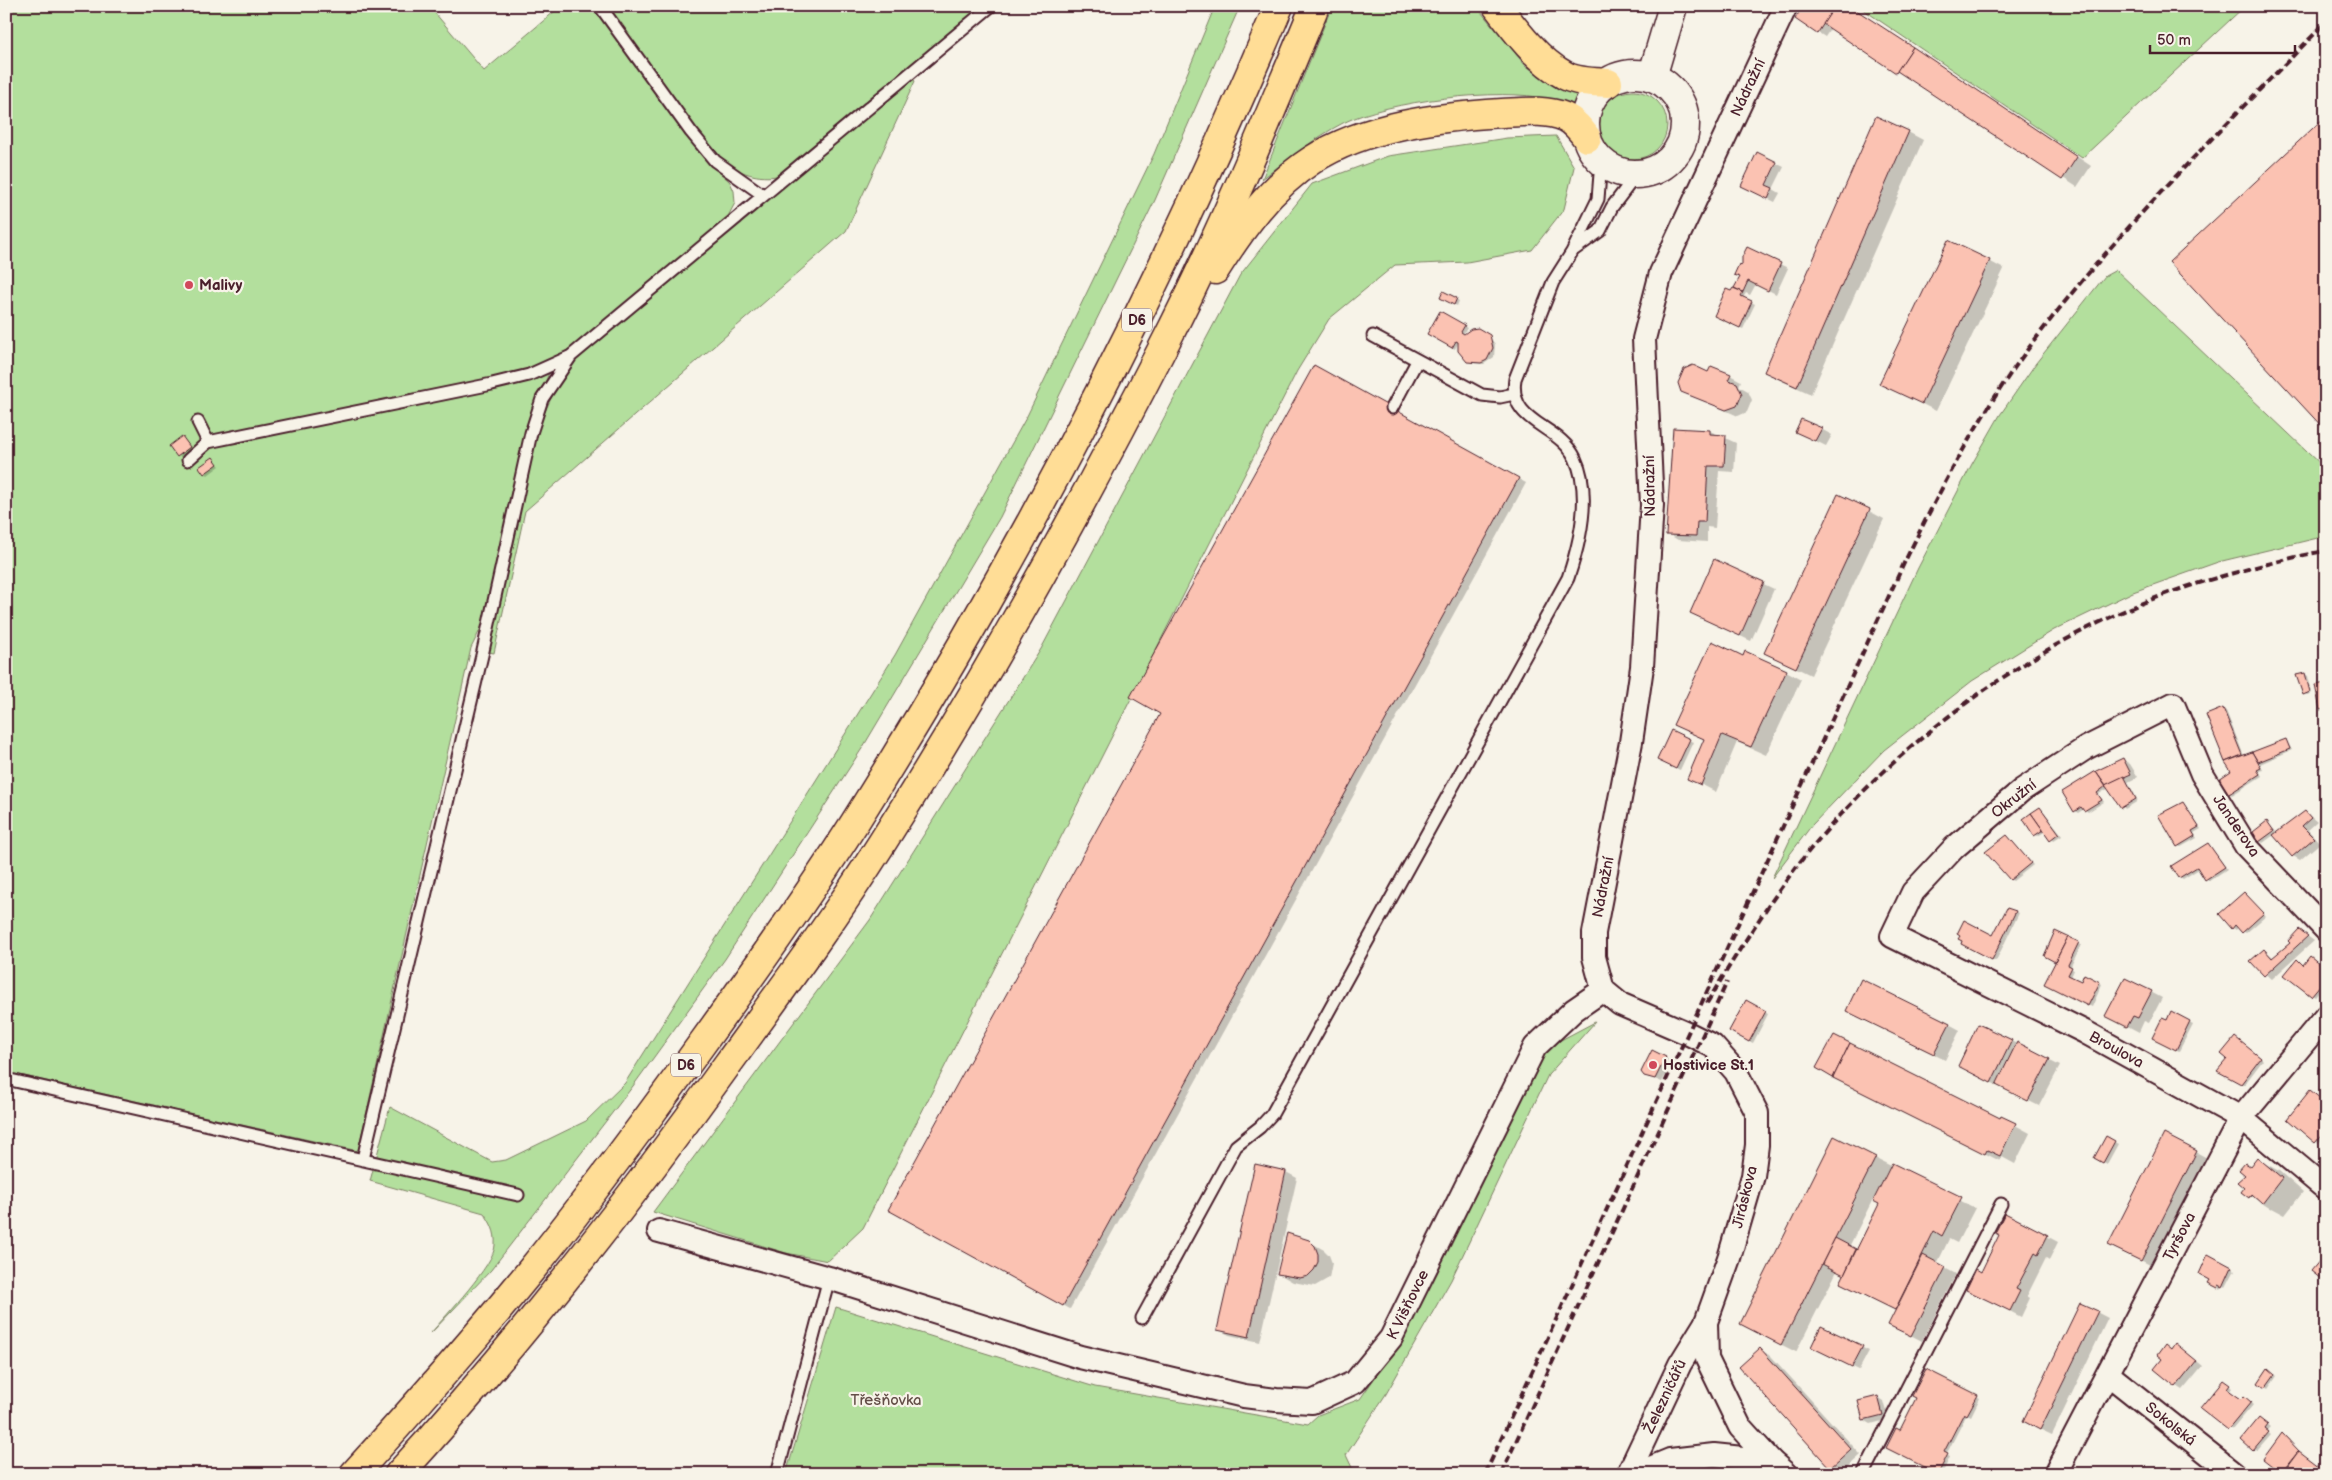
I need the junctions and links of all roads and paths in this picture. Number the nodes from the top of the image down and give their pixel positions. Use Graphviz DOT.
graph roads {
  1 [pos="600,6"];
  2 [pos="991,6"];
  3 [pos="1279,6"];
  4 [pos="1315,6"];
  5 [pos="1497,6"];
  6 [pos="1673,6"];
  7 [pos="1786,6"];
  8 [pos="1652,77"];
  9 [pos="1608,83"];
  10 [pos="1587,138"];
  11 [pos="1602,161"];
  12 [pos="1637,174"];
  13 [pos="763,196"];
  14 [pos="1572,252"];
  15 [pos="1373,336"];
  16 [pos="1162,348"];
  17 [pos="571,356"];
  18 [pos="1417,361"];
  19 [pos="1514,394"];
  20 [pos="1392,408"];
  21 [pos="198,422"];
  22 [pos="208,442"];
  23 [pos="188,460"];
  24 [pos="2173,704"];
  25 [pos="2326,930"];
  26 [pos="1892,936"];
  27 [pos="1603,990"];
  28 [pos="2326,1016"];
  29 [pos="6,1079"];
  30 [pos="2240,1118"];
  31 [pos="363,1159"];
  32 [pos="2326,1189"];
  33 [pos="518,1195"];
  34 [pos="2001,1204"];
  35 [pos="659,1231"];
  36 [pos="829,1278"];
  37 [pos="1142,1318"];
  38 [pos="1706,1322"];
  39 [pos="2108,1374"];
  40 [pos="1778,1467"];
  41 [pos="354,1474"];
  42 [pos="399,1474"];
  43 [pos="776,1474"];
  44 [pos="1628,1474"];
  45 [pos="1636,1474"];
  46 [pos="1863,1474"];
  47 [pos="2055,1474"];
  48 [pos="2234,1474"];
  1 -- 13 [label="lane"];
  2 -- 13 [label="lane"];
  3 -- 41 [label="highway, D6"];
  4 -- 16 [label="highway, D6"];
  5 -- 9 [label="highway"];
  6 -- 8 [label="street"];
  7 -- 27 [label="street, Nádražní"];
  8 -- 9 [label="street"];
  8 -- 12 [label="street"];
  9 -- 10 [label="street"];
  10 -- 11 [label="street"];
  10 -- 16 [label="highway"];
  11 -- 12 [label="street"];
  11 -- 14 [label="lane"];
  12 -- 14 [label="lane"];
  13 -- 17 [label="lane"];
  14 -- 19 [label="lane"];
  15 -- 18 [label="lane"];
  16 -- 42 [label="highway, D6"];
  17 -- 22 [label="lane"];
  17 -- 31 [label="lane"];
  18 -- 19 [label="lane"];
  18 -- 20 [label="lane"];
  19 -- 37 [label="lane"];
  21 -- 22 [label="lane"];
  22 -- 23 [label="lane"];
  24 -- 25 [label="street, Janderova"];
  24 -- 26 [label="street, Okružní"];
  26 -- 30 [label="street, Broulova"];
  27 -- 36 [label="street, K Višňovce"];
  27 -- 38 [label="street, Jiráskova"];
  28 -- 30 [label="street, Tyršova"];
  29 -- 31 [label="lane"];
  30 -- 32 [label="street, Broulova"];
  30 -- 39 [label="street, Tyršova"];
  31 -- 33 [label="lane"];
  34 -- 46 [label="lane"];
  35 -- 36 [label="street, K Višňovce"];
  36 -- 43 [label="lane"];
  38 -- 40 [label="street, Jiráskova"];
  38 -- 44 [label="street, Železničářů"];
  39 -- 47 [label="street, Tyršova"];
  39 -- 48 [label="street, Sokolská"];
  40 -- 45 [label="street, Jiráskova"];
}
